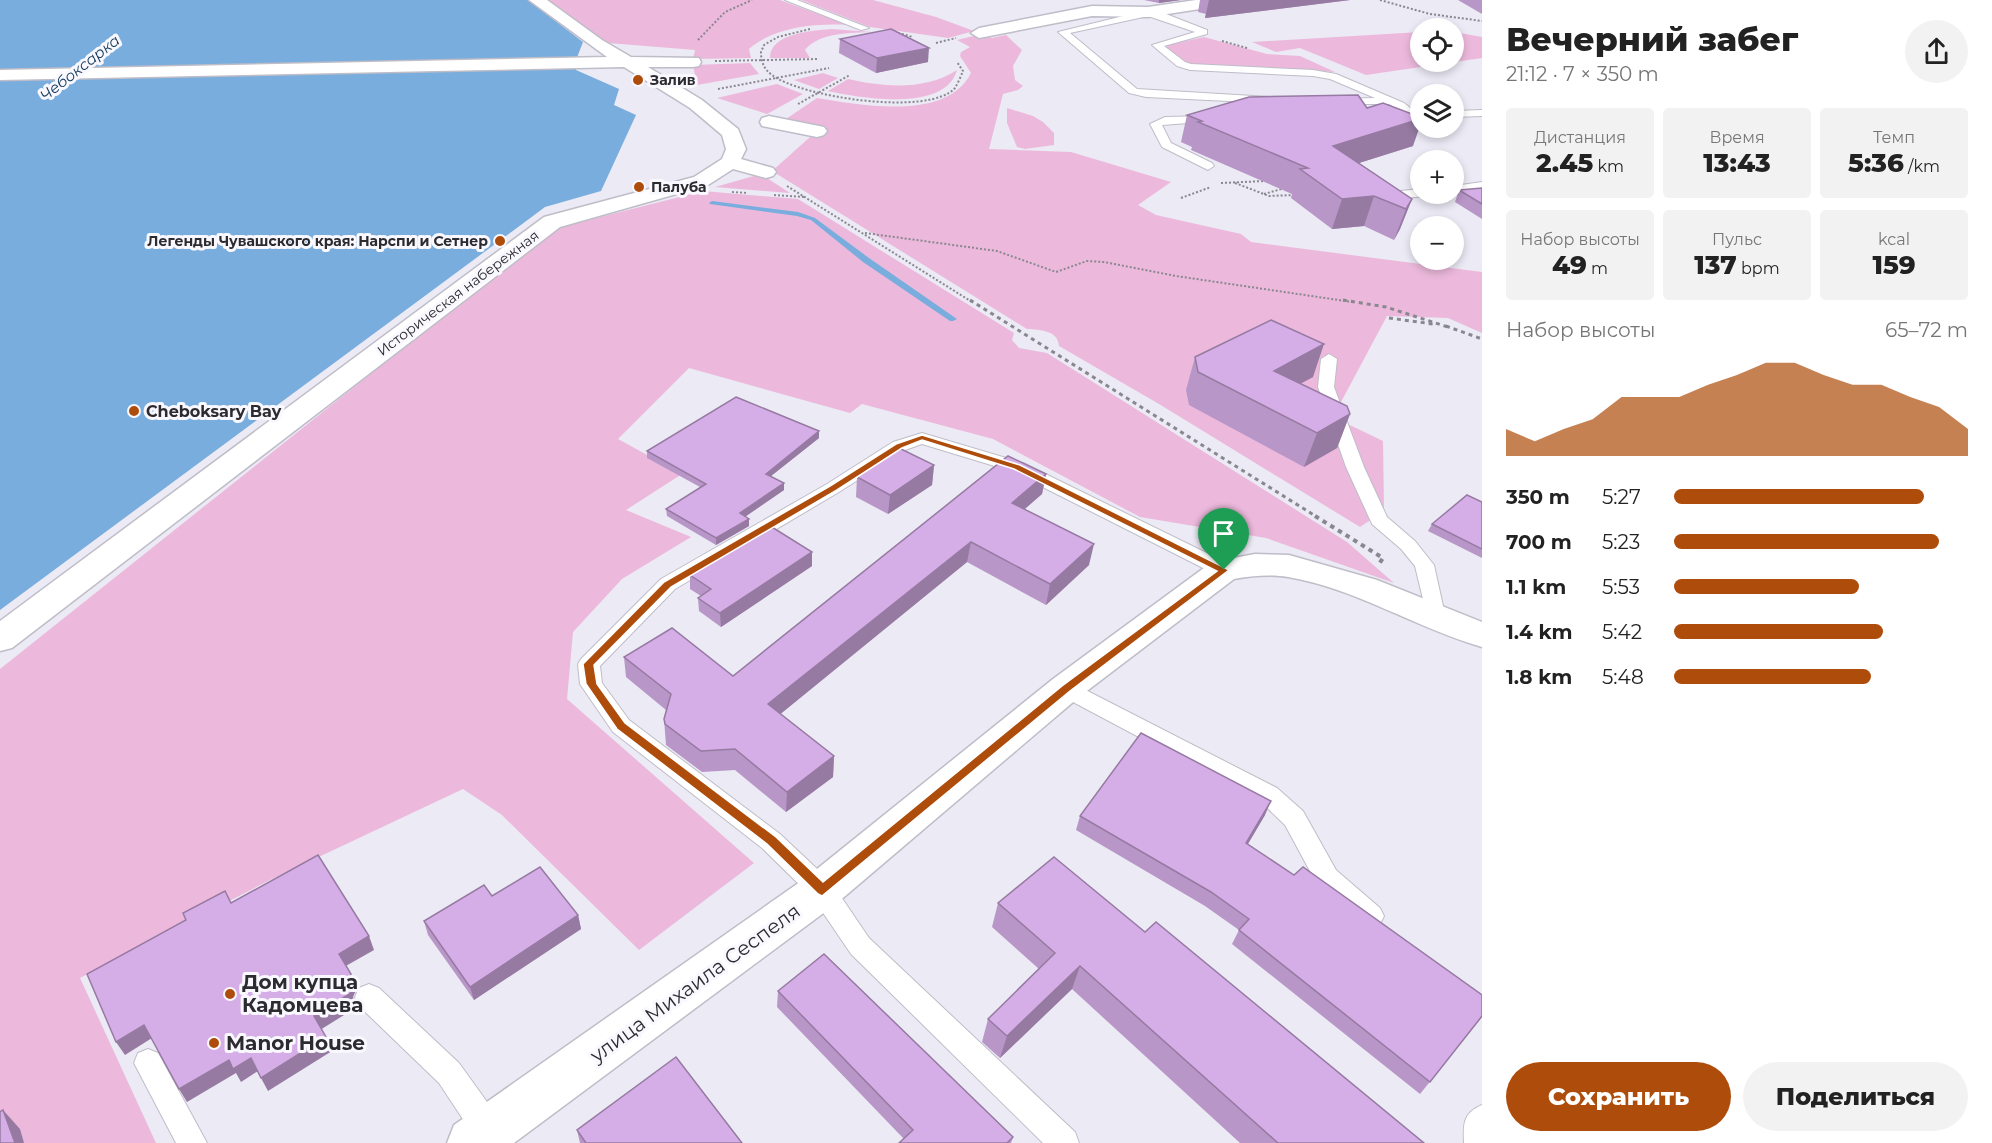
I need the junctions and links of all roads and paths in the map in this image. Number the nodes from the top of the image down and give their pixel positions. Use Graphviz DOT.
graph roads {
  1 [pos="537,0"];
  2 [pos="752,0"];
  3 [pos="789,0"];
  4 [pos="1226,0"];
  5 [pos="1380,0"];
  6 [pos="1482,21"];
  7 [pos="864,28"];
  8 [pos="978,33"];
  9 [pos="913,37"];
  10 [pos="695,42"];
  11 [pos="819,59"];
  12 [pos="761,60"];
  13 [pos="629,62"];
  14 [pos="693,62"];
  15 [pos="957,62"];
  16 [pos="829,68"];
  17 [pos="0,75"];
  18 [pos="849,75"];
  19 [pos="777,78"];
  20 [pos="718,89"];
  21 [pos="817,93"];
  22 [pos="1281,100"];
  23 [pos="1390,101"];
  24 [pos="1323,102"];
  25 [pos="1410,111"];
  26 [pos="1482,112"];
  27 [pos="1464,113"];
  28 [pos="1410,115"];
  29 [pos="1390,116"];
  30 [pos="1227,119"];
  31 [pos="773,120"];
  32 [pos="817,131"];
  33 [pos="731,133"];
  34 [pos="730,162"];
  35 [pos="1208,165"];
  36 [pos="766,172"];
  37 [pos="1228,177"];
  38 [pos="1272,180"];
  39 [pos="1232,182"];
  40 [pos="1238,182"];
  41 [pos="1295,185"];
  42 [pos="1482,186"];
  43 [pos="1464,189"];
  44 [pos="1303,193"];
  45 [pos="1410,194"];
  46 [pos="1264,195"];
  47 [pos="1181,198"];
  48 [pos="1371,198"];
  49 [pos="862,233"];
  50 [pos="1389,318"];
  51 [pos="1448,327"];
  52 [pos="1482,339"];
  53 [pos="1329,359"];
  54 [pos="1224,570"];
  55 [pos="1365,588"];
  56 [pos="1435,615"];
  57 [pos="1482,635"];
  58 [pos="0,639"];
  59 [pos="1066,688"];
  60 [pos="822,890"];
  61 [pos="1388,928"];
  62 [pos="369,997"];
  63 [pos="148,1063"];
  64 [pos="1482,1120"];
  65 [pos="480,1137"];
  66 [pos="192,1143"];
  67 [pos="1064,1143"];
  68 [pos="1479,1143"];
  1 -- 13 [label="street"];
  2 -- 10 [label="path"];
  3 -- 7 [label="lane"];
  4 -- 8 [label="street"];
  5 -- 6 [label="path"];
  7 -- 9 [label="path"];
  7 -- 12 [label="path"];
  11 -- 12 [label="path"];
  12 -- 14 [label="path"];
  12 -- 19 [label="path"];
  13 -- 14 [label="street"];
  13 -- 17 [label="street"];
  13 -- 33 [label="street"];
  15 -- 21 [label="path"];
  16 -- 19 [label="path"];
  18 -- 21 [label="path"];
  19 -- 20 [label="path"];
  19 -- 21 [label="path"];
  21 -- 31 [label="path"];
  22 -- 23 [label="lane"];
  23 -- 24 [label="lane"];
  23 -- 25 [label="lane"];
  26 -- 27 [label="lane"];
  28 -- 29 [label="lane"];
  30 -- 35 [label="lane"];
  31 -- 32 [label="street"];
  31 -- 33 [label="street"];
  33 -- 34 [label="street"];
  34 -- 36 [label="street"];
  34 -- 58 [label="street, Историческая набережная"];
  36 -- 49 [label="path"];
  37 -- 40 [label="path"];
  38 -- 40 [label="path"];
  39 -- 40 [label="path"];
  39 -- 46 [label="path"];
  39 -- 47 [label="path"];
  41 -- 46 [label="path"];
  42 -- 43 [label="lane"];
  44 -- 46 [label="path"];
  45 -- 48 [label="lane"];
  49 -- 51 [label="path"];
  49 -- 55 [label="path"];
  50 -- 51 [label="path"];
  51 -- 52 [label="path"];
  53 -- 56 [label="lane"];
  54 -- 55 [label="street, улица Михаила Сеспеля"];
  54 -- 59 [label="street, улица Михаила Сеспеля"];
  54 -- 60 [label="lane"];
  55 -- 56 [label="street, улица Михаила Сеспеля"];
  56 -- 57 [label="street, улица Михаила Сеспеля"];
  59 -- 60 [label="street, улица Михаила Сеспеля"];
  59 -- 61 [label="lane"];
  60 -- 65 [label="street, улица Михаила Сеспеля"];
  60 -- 67 [label="lane"];
  62 -- 65 [label="lane"];
  63 -- 66 [label="lane"];
  64 -- 68 [label="lane"];
}
